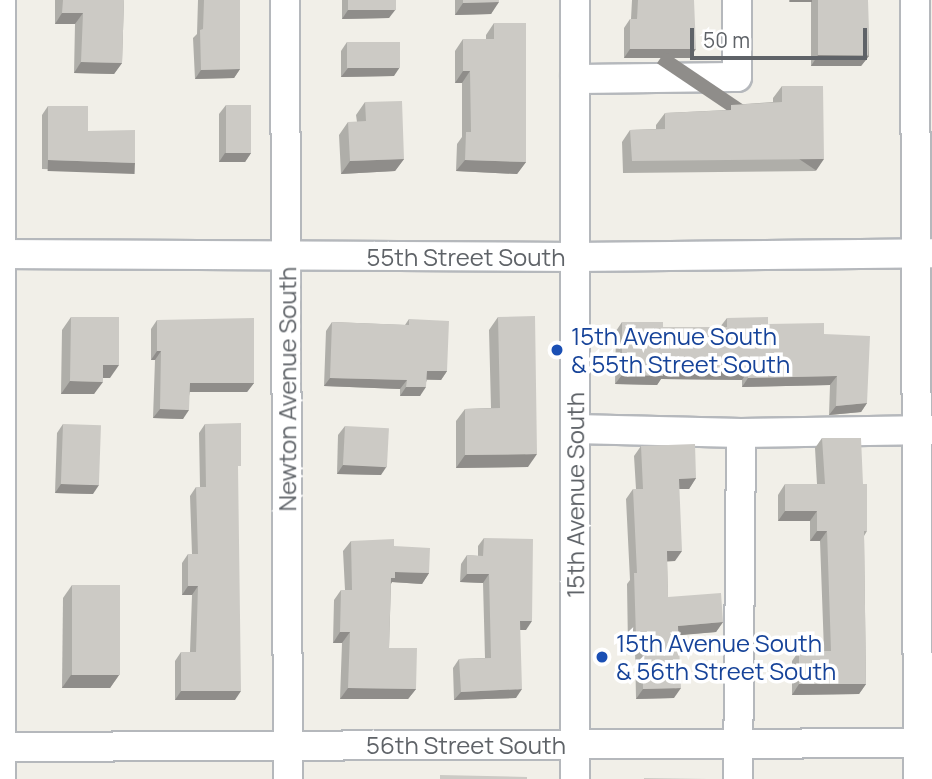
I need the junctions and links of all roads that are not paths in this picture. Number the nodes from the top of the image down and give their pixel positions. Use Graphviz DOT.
graph roads {
  1 [pos="1,0"];
  2 [pos="285,0"];
  3 [pos="575,0"];
  4 [pos="737,0"];
  5 [pos="915,0"];
  6 [pos="575,79"];
  7 [pos="924,253"];
  8 [pos="1,254"];
  9 [pos="287,256"];
  10 [pos="575,257"];
  11 [pos="575,429"];
  12 [pos="924,430"];
  13 [pos="741,433"];
  14 [pos="925,743"];
  15 [pos="737,744"];
  16 [pos="576,745"];
  17 [pos="288,746"];
  18 [pos="1,747"];
  19 [pos="1,779"];
  20 [pos="288,779"];
  21 [pos="575,779"];
  22 [pos="738,779"];
  23 [pos="918,779"];
  1 -- 8 [label="street"];
  2 -- 9 [label="street, Newton Avenue South"];
  3 -- 6 [label="street, 15th Avenue South"];
  4 -- 6 [label="street"];
  5 -- 7 [label="street"];
  6 -- 10 [label="street, 15th Avenue South"];
  7 -- 10 [label="street, 55th Street South"];
  7 -- 12 [label="street"];
  8 -- 9 [label="street, 55th Street South"];
  8 -- 18 [label="street"];
  9 -- 10 [label="street, 55th Street South"];
  9 -- 17 [label="street, Newton Avenue South"];
  10 -- 11 [label="street, 15th Avenue South"];
  11 -- 13 [label="street"];
  11 -- 16 [label="street, 15th Avenue South"];
  12 -- 13 [label="street"];
  12 -- 14 [label="street"];
  13 -- 15 [label="street"];
  14 -- 15 [label="street, 56th Street South"];
  14 -- 23 [label="street"];
  15 -- 16 [label="street, 56th Street South"];
  15 -- 22 [label="street"];
  16 -- 17 [label="street, 56th Street South"];
  16 -- 21 [label="street, 15th Avenue South"];
  17 -- 18 [label="street, 56th Street South"];
  17 -- 20 [label="street, Newton Avenue South"];
  18 -- 19 [label="street"];
}
